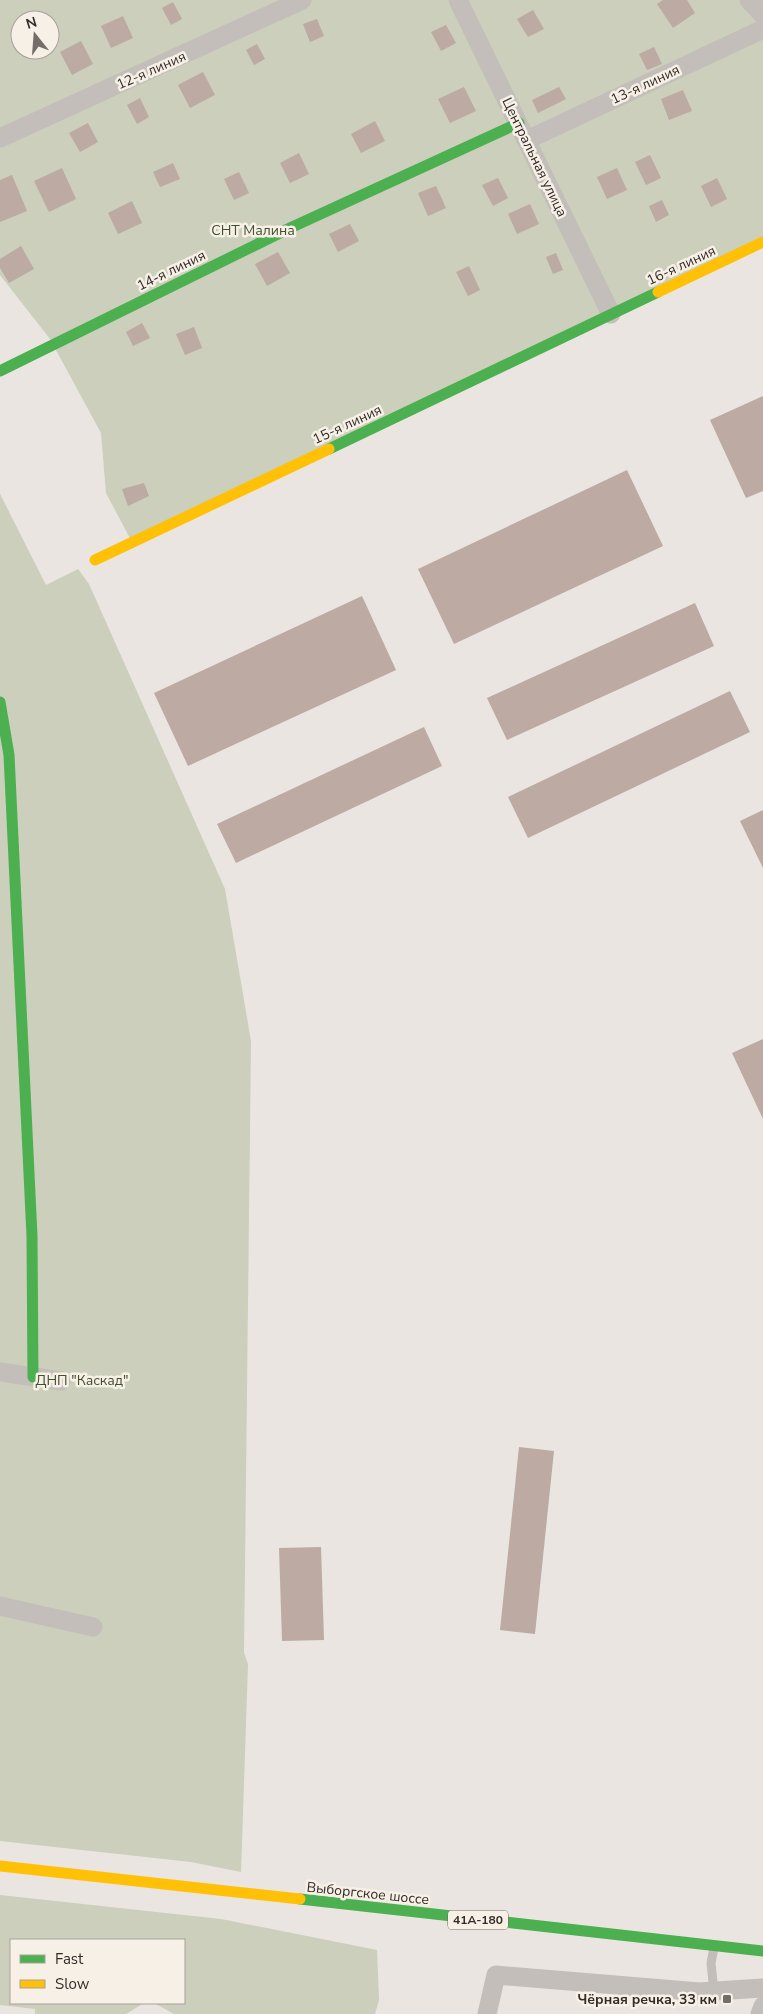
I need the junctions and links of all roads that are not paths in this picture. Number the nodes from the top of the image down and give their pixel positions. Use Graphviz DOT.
graph roads {
  1 [pos="302,0"];
  2 [pos="458,0"];
  3 [pos="749,0"];
  4 [pos="763,15"];
  5 [pos="763,29"];
  6 [pos="519,123"];
  7 [pos="0,138"];
  8 [pos="528,140"];
  9 [pos="763,242"];
  10 [pos="611,314"];
  11 [pos="0,370"];
  12 [pos="95,560"];
  13 [pos="0,702"];
  14 [pos="0,1372"];
  15 [pos="34,1377"];
  16 [pos="62,1381"];
  17 [pos="0,1606"];
  18 [pos="93,1627"];
  19 [pos="0,1866"];
  20 [pos="714,1946"];
  21 [pos="763,1951"];
  22 [pos="763,1988"];
  23 [pos="714,1992"];
  24 [pos="763,2006"];
  25 [pos="487,2014"];
  26 [pos="760,2014"];
  1 -- 7 [label="street, 12-я линия"];
  2 -- 6 [label="street, Центральная улица"];
  3 -- 4 [label="street"];
  5 -- 8 [label="street, 13-я линия"];
  6 -- 8 [label="street, Центральная улица"];
  6 -- 11 [label="street, 14-я линия"];
  8 -- 10 [label="street, Центральная улица"];
  9 -- 10 [label="street, 16-я линия"];
  10 -- 12 [label="street, 15-я линия"];
  13 -- 15 [label="street"];
  14 -- 15 [label="street"];
  15 -- 16 [label="street"];
  17 -- 18 [label="street"];
  19 -- 20 [label="street, Выборгское шоссе / 41А-180"];
  20 -- 21 [label="street, Выборгское шоссе / 41А-180"];
  20 -- 23 [label="lane"];
  22 -- 23 [label="street"];
  23 -- 25 [label="street"];
  24 -- 26 [label="street"];
}
